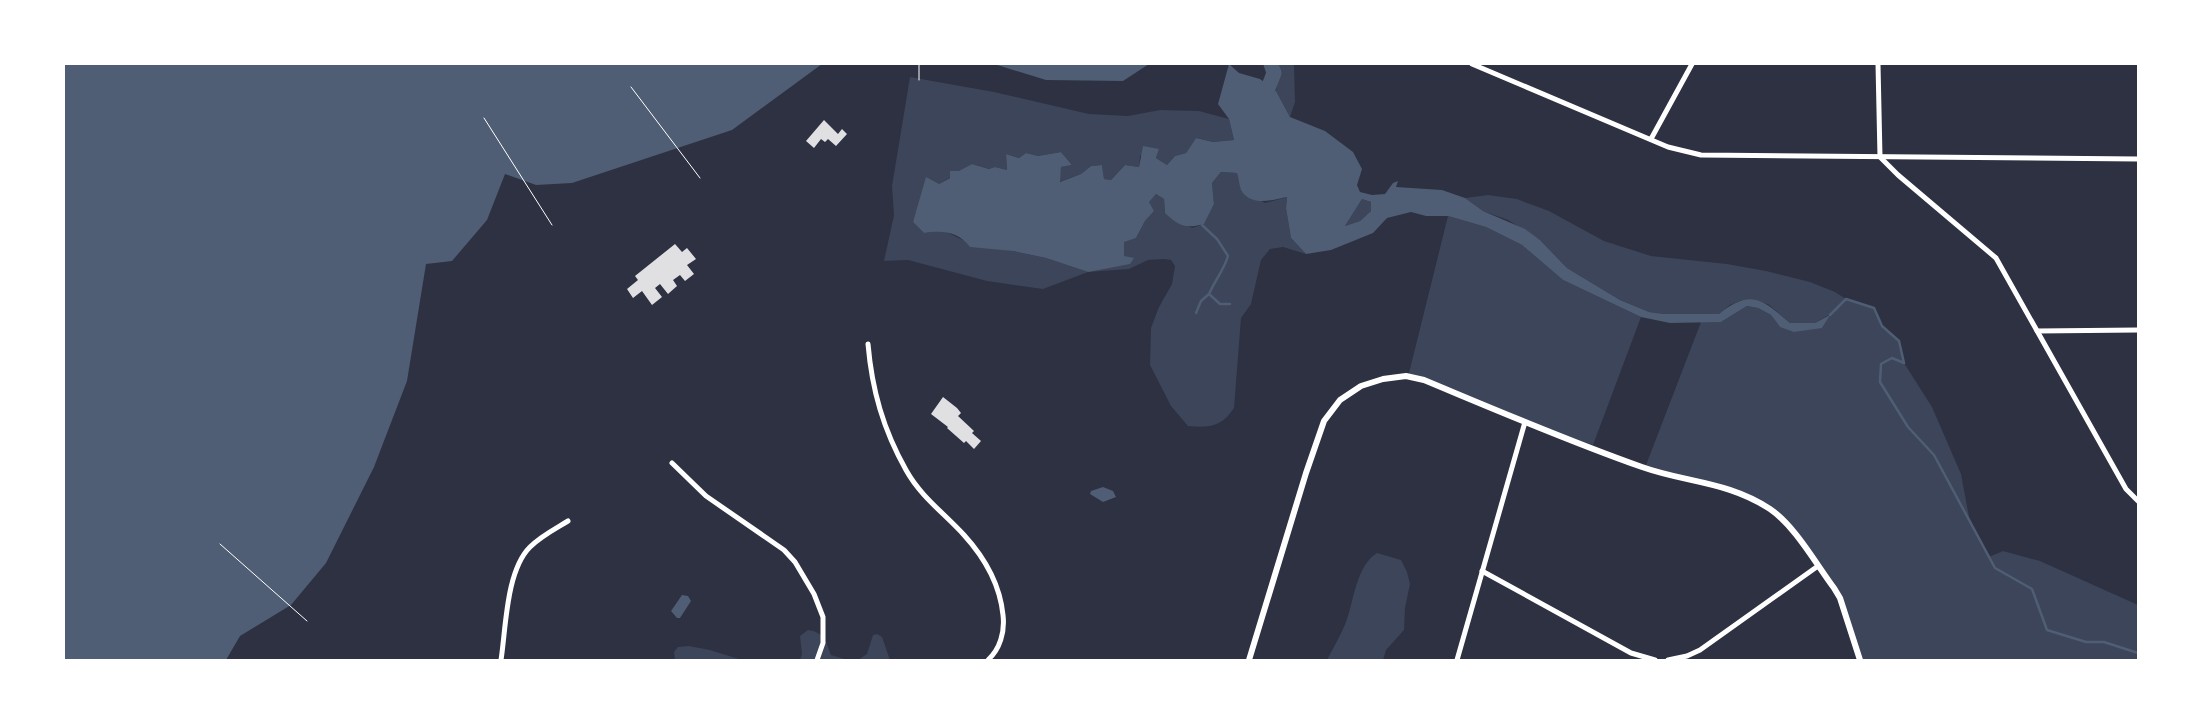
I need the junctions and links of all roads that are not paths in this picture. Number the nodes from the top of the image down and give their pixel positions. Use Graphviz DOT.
graph roads {
  1 [pos="1472,64"];
  2 [pos="1692,64"];
  3 [pos="1878,64"];
  4 [pos="1651,139"];
  5 [pos="1880,157"];
  6 [pos="2138,158"];
  7 [pos="2037,330"];
  8 [pos="2138,330"];
  9 [pos="868,344"];
  10 [pos="1525,422"];
  11 [pos="672,462"];
  12 [pos="2138,501"];
  13 [pos="568,521"];
  14 [pos="1818,566"];
  15 [pos="1482,571"];
  16 [pos="501,660"];
  17 [pos="817,660"];
  18 [pos="988,660"];
  19 [pos="1249,660"];
  20 [pos="1457,660"];
  21 [pos="1656,660"];
  22 [pos="1668,660"];
  23 [pos="1860,660"];
  1 -- 4 [label="street"];
  2 -- 4 [label="street"];
  3 -- 5 [label="street"];
  4 -- 5 [label="street"];
  5 -- 6 [label="street"];
  5 -- 7 [label="street"];
  7 -- 8 [label="street"];
  7 -- 12 [label="street"];
  9 -- 18 [label="street"];
  10 -- 14 [label="street"];
  10 -- 15 [label="street"];
  10 -- 19 [label="street"];
  11 -- 17 [label="street"];
  13 -- 16 [label="street"];
  14 -- 22 [label="street"];
  14 -- 23 [label="street"];
  15 -- 20 [label="street"];
  15 -- 21 [label="street"];
}
